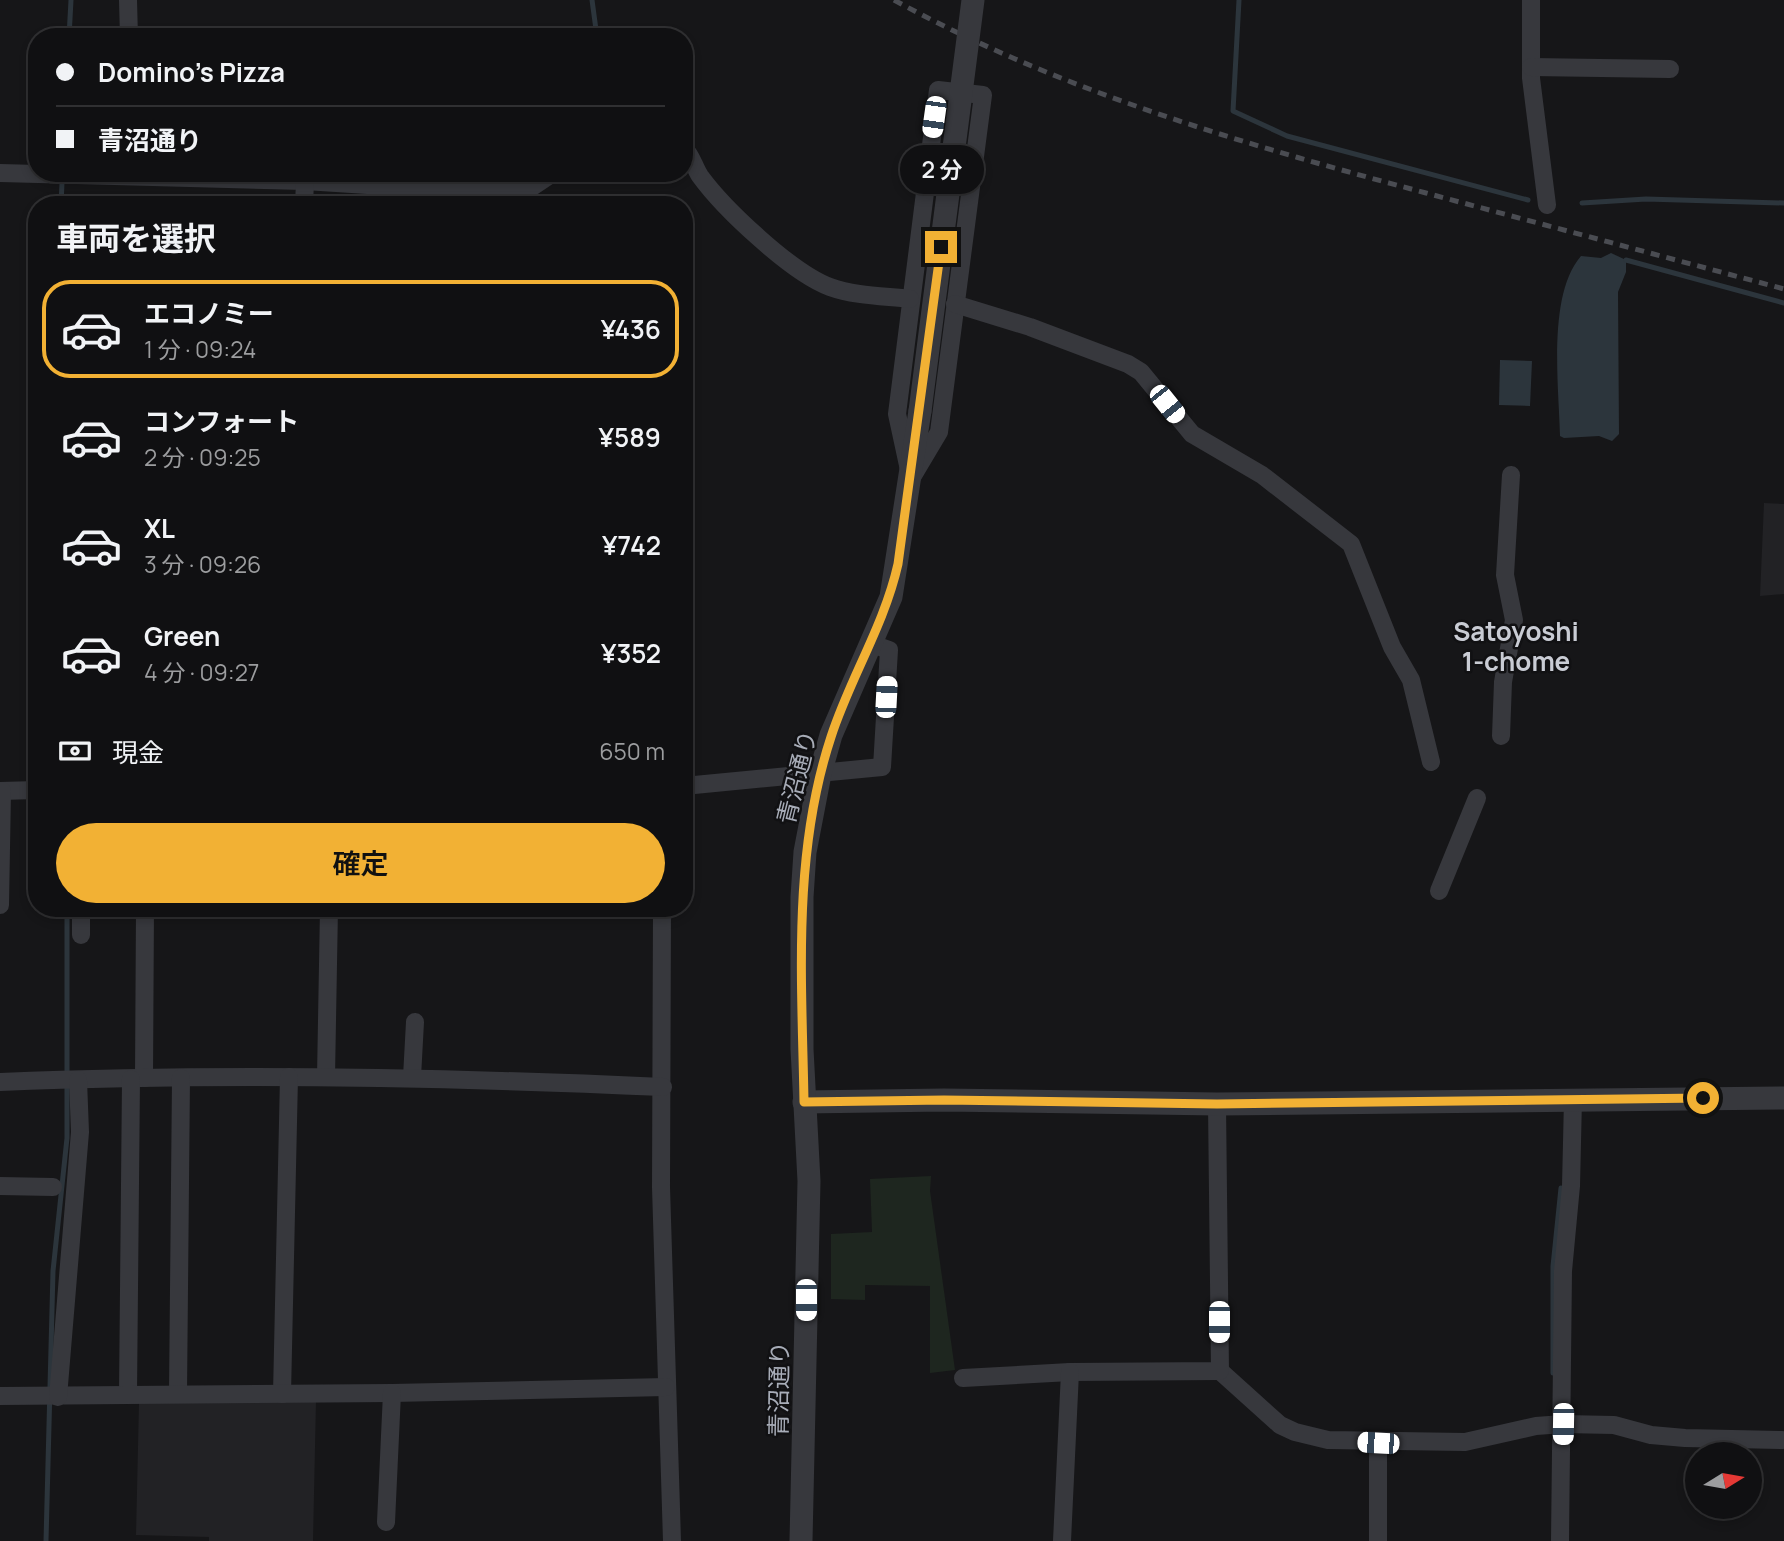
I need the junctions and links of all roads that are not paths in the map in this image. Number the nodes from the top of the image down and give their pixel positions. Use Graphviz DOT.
graph roads {
  1 [pos="128,0"];
  2 [pos="974,0"];
  3 [pos="1531,0"];
  4 [pos="129,28"];
  5 [pos="1531,67"];
  6 [pos="1670,69"];
  7 [pos="693,164"];
  8 [pos="0,173"];
  9 [pos="28,174"];
  10 [pos="311,182"];
  11 [pos="540,182"];
  12 [pos="402,196"];
  13 [pos="469,196"];
  14 [pos="1547,205"];
  15 [pos="910,299"];
  16 [pos="956,304"];
  17 [pos="1511,475"];
  18 [pos="911,479"];
  19 [pos="872,644"];
  20 [pos="1501,736"];
  21 [pos="1432,762"];
  22 [pos="820,774"];
  23 [pos="693,785"];
  24 [pos="28,790"];
  25 [pos="1,791"];
  26 [pos="1477,798"];
  27 [pos="1439,891"];
  28 [pos="0,905"];
  29 [pos="81,917"];
  30 [pos="145,917"];
  31 [pos="329,917"];
  32 [pos="662,917"];
  33 [pos="80,935"];
  34 [pos="415,1022"];
  35 [pos="289,1077"];
  36 [pos="327,1077"];
  37 [pos="412,1077"];
  38 [pos="138,1078"];
  39 [pos="181,1078"];
  40 [pos="70,1080"];
  41 [pos="0,1082"];
  42 [pos="663,1087"];
  43 [pos="1784,1098"];
  44 [pos="1573,1099"];
  45 [pos="804,1102"];
  46 [pos="1217,1104"];
  47 [pos="0,1186"];
  48 [pos="53,1187"];
  49 [pos="1220,1371"];
  50 [pos="1070,1372"];
  51 [pos="963,1378"];
  52 [pos="666,1387"];
  53 [pos="128,1394"];
  54 [pos="177,1394"];
  55 [pos="282,1394"];
  56 [pos="391,1394"];
  57 [pos="0,1396"];
  58 [pos="52,1397"];
  59 [pos="1563,1424"];
  60 [pos="1782,1440"];
  61 [pos="1378,1443"];
  62 [pos="386,1522"];
  63 [pos="672,1541"];
  64 [pos="801,1541"];
  65 [pos="1062,1541"];
  66 [pos="1378,1541"];
  67 [pos="1560,1541"];
  1 -- 4 [label="street"];
  2 -- 18 [label="street, 青沼通り, bridge"];
  3 -- 5 [label="street"];
  5 -- 6 [label="street"];
  5 -- 14 [label="street"];
  7 -- 15 [label="street"];
  8 -- 9 [label="street"];
  10 -- 12 [label="street"];
  11 -- 13 [label="street"];
  15 -- 16 [label="street"];
  15 -- 18 [label="street"];
  16 -- 18 [label="street"];
  16 -- 21 [label="street"];
  17 -- 20 [label="street"];
  18 -- 19 [label="street, 青沼通り"];
  19 -- 22 [label="street, 青沼通り"];
  19 -- 22 [label="street"];
  22 -- 23 [label="street"];
  22 -- 45 [label="street, 青沼通り"];
  24 -- 25 [label="street"];
  25 -- 28 [label="street"];
  26 -- 27 [label="street"];
  29 -- 33 [label="street"];
  30 -- 38 [label="street"];
  31 -- 36 [label="street"];
  32 -- 42 [label="street"];
  34 -- 37 [label="street"];
  35 -- 36 [label="street"];
  35 -- 39 [label="street"];
  35 -- 55 [label="street"];
  36 -- 37 [label="street"];
  37 -- 42 [label="street"];
  38 -- 39 [label="street"];
  38 -- 40 [label="street"];
  38 -- 53 [label="street"];
  39 -- 54 [label="street"];
  40 -- 41 [label="street"];
  40 -- 58 [label="street"];
  42 -- 52 [label="street"];
  43 -- 44 [label="street"];
  44 -- 46 [label="street"];
  44 -- 59 [label="street"];
  45 -- 46 [label="street"];
  45 -- 64 [label="street, 青沼通り"];
  46 -- 49 [label="street"];
  47 -- 48 [label="street"];
  49 -- 50 [label="street"];
  49 -- 61 [label="street"];
  50 -- 51 [label="street"];
  50 -- 65 [label="street"];
  52 -- 56 [label="street"];
  52 -- 63 [label="street"];
  53 -- 54 [label="street"];
  53 -- 58 [label="street"];
  54 -- 55 [label="street"];
  55 -- 56 [label="street"];
  56 -- 62 [label="street"];
  57 -- 58 [label="street"];
  59 -- 60 [label="street"];
  59 -- 61 [label="street"];
  59 -- 67 [label="street"];
  61 -- 66 [label="street"];
}
